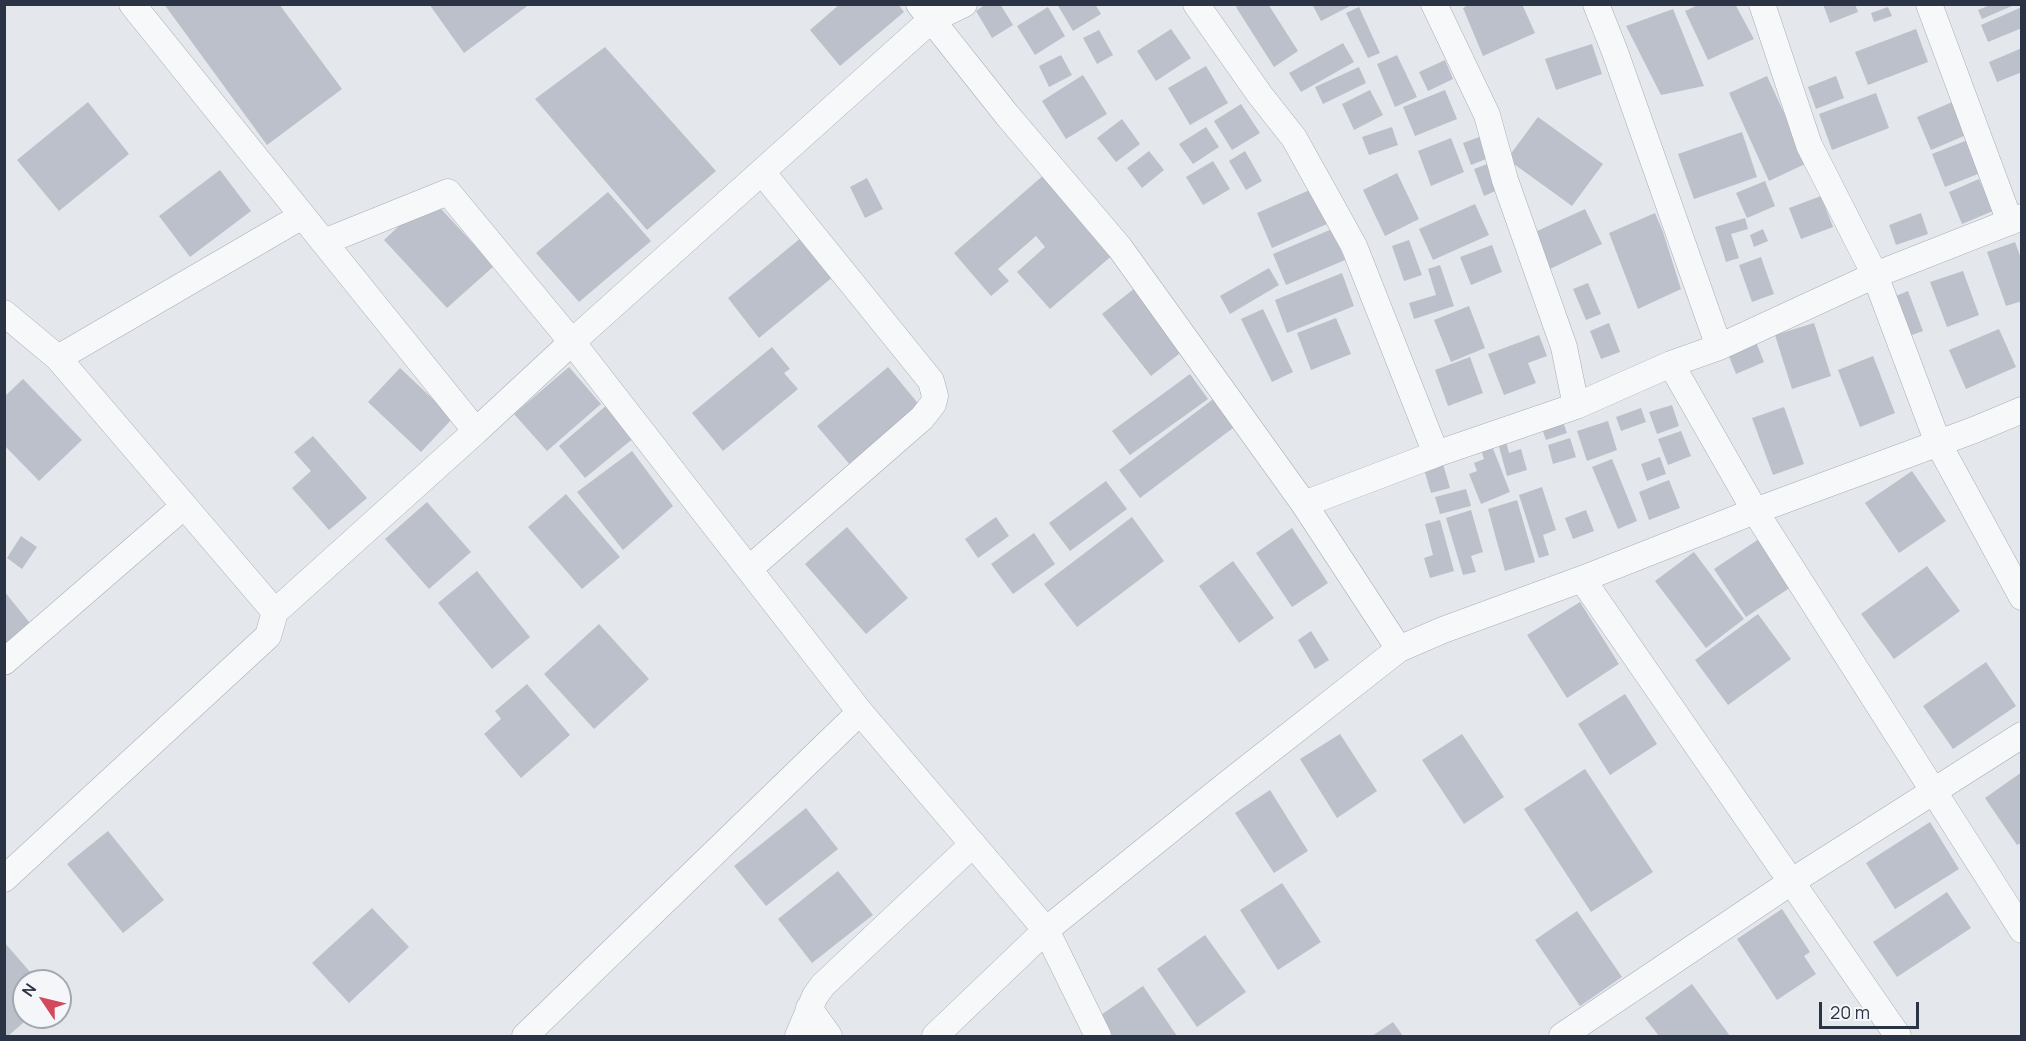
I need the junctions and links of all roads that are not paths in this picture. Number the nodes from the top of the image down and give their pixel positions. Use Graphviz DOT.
graph roads {
  1 [pos="132,4"];
  2 [pos="964,4"];
  3 [pos="1196,4"];
  4 [pos="1434,4"];
  5 [pos="1596,4"];
  6 [pos="1762,4"];
  7 [pos="1929,4"];
  8 [pos="925,12"];
  9 [pos="762,172"];
  10 [pos="302,216"];
  11 [pos="2016,219"];
  12 [pos="324,242"];
  13 [pos="1875,275"];
  14 [pos="4,313"];
  15 [pos="572,342"];
  16 [pos="1719,347"];
  17 [pos="58,358"];
  18 [pos="1671,364"];
  19 [pos="1576,406"];
  20 [pos="2022,410"];
  21 [pos="476,431"];
  22 [pos="1938,443"];
  23 [pos="1436,454"];
  24 [pos="1304,504"];
  25 [pos="184,506"];
  26 [pos="1755,511"];
  27 [pos="749,568"];
  28 [pos="1582,579"];
  29 [pos="2022,597"];
  30 [pos="274,612"];
  31 [pos="1399,649"];
  32 [pos="4,662"];
  33 [pos="860,712"];
  34 [pos="2022,735"];
  35 [pos="1933,791"];
  36 [pos="973,844"];
  37 [pos="4,879"];
  38 [pos="1791,882"];
  39 [pos="1046,930"];
  40 [pos="2022,930"];
  41 [pos="809,1008"];
  42 [pos="525,1036"];
  43 [pos="798,1036"];
  44 [pos="829,1036"];
  45 [pos="934,1036"];
  46 [pos="1098,1036"];
  47 [pos="1562,1036"];
  48 [pos="1898,1036"];
  1 -- 10 [label="street"];
  2 -- 8 [label="street"];
  3 -- 23 [label="street"];
  4 -- 19 [label="street"];
  5 -- 16 [label="street"];
  6 -- 13 [label="street"];
  7 -- 11 [label="street"];
  8 -- 9 [label="street"];
  8 -- 24 [label="street"];
  9 -- 15 [label="street"];
  9 -- 27 [label="street"];
  10 -- 12 [label="street"];
  10 -- 17 [label="street"];
  11 -- 13 [label="street"];
  12 -- 15 [label="street"];
  12 -- 21 [label="street"];
  13 -- 16 [label="street"];
  13 -- 22 [label="street"];
  14 -- 17 [label="street"];
  15 -- 21 [label="street"];
  15 -- 27 [label="street"];
  16 -- 18 [label="street"];
  17 -- 25 [label="street"];
  18 -- 19 [label="street"];
  18 -- 26 [label="street"];
  19 -- 23 [label="street"];
  20 -- 22 [label="street"];
  21 -- 30 [label="street"];
  22 -- 26 [label="street"];
  22 -- 29 [label="street"];
  23 -- 24 [label="street"];
  24 -- 31 [label="street"];
  25 -- 30 [label="street"];
  25 -- 32 [label="street"];
  26 -- 28 [label="street"];
  26 -- 35 [label="street"];
  27 -- 33 [label="street"];
  28 -- 31 [label="street"];
  28 -- 38 [label="street"];
  30 -- 37 [label="street"];
  31 -- 39 [label="street"];
  33 -- 36 [label="street"];
  33 -- 42 [label="street"];
  34 -- 35 [label="street"];
  35 -- 38 [label="street"];
  35 -- 40 [label="street"];
  36 -- 39 [label="street"];
  36 -- 41 [label="street"];
  38 -- 47 [label="street"];
  38 -- 48 [label="street"];
  39 -- 45 [label="street"];
  39 -- 46 [label="street"];
  41 -- 43 [label="street"];
  41 -- 44 [label="street"];
}
